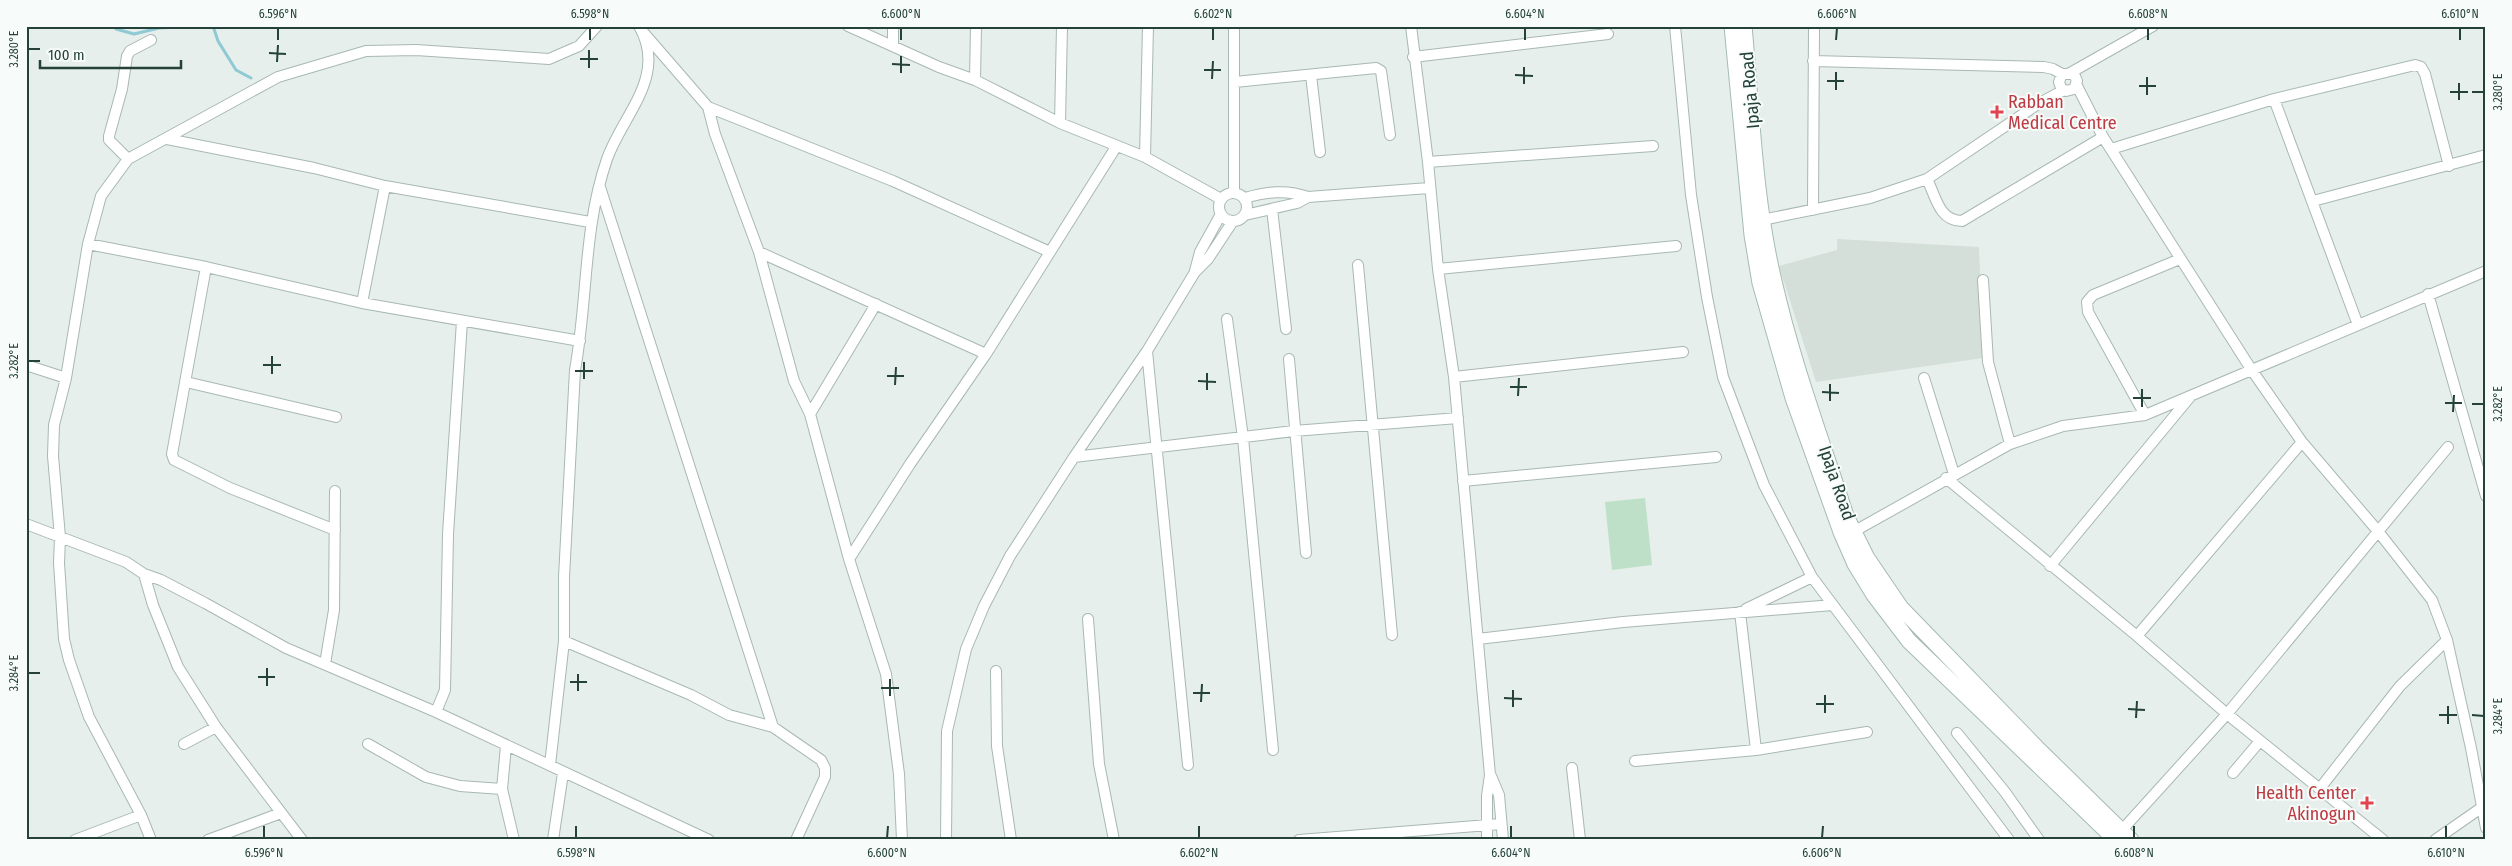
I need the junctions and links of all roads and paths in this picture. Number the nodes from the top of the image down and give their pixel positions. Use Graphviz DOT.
graph roads {
  1 [pos="598,26"];
  2 [pos="848,26"];
  3 [pos="893,26"];
  4 [pos="976,26"];
  5 [pos="1062,26"];
  6 [pos="1148,26"];
  7 [pos="1234,26"];
  8 [pos="1410,26"];
  9 [pos="1675,26"];
  10 [pos="1732,26"];
  11 [pos="1744,26"];
  12 [pos="1814,26"];
  13 [pos="2153,26"];
  14 [pos="641,29"];
  15 [pos="1608,34"];
  16 [pos="150,40"];
  17 [pos="893,45"];
  18 [pos="2100,56"];
  19 [pos="1413,57"];
  20 [pos="1813,61"];
  21 [pos="1311,75"];
  22 [pos="975,80"];
  23 [pos="1235,82"];
  24 [pos="2064,82"];
  25 [pos="2077,84"];
  26 [pos="2274,99"];
  27 [pos="708,107"];
  28 [pos="2089,114"];
  29 [pos="1060,123"];
  30 [pos="1390,135"];
  31 [pos="2103,137"];
  32 [pos="167,139"];
  33 [pos="1653,146"];
  34 [pos="1116,147"];
  35 [pos="2112,149"];
  36 [pos="1320,152"];
  37 [pos="2486,155"];
  38 [pos="1145,157"];
  39 [pos="128,160"];
  40 [pos="1428,162"];
  41 [pos="2449,166"];
  42 [pos="1927,178"];
  43 [pos="386,186"];
  44 [pos="600,186"];
  45 [pos="1429,188"];
  46 [pos="1234,193"];
  47 [pos="1308,197"];
  48 [pos="1244,198"];
  49 [pos="1221,199"];
  50 [pos="2314,201"];
  51 [pos="1272,209"];
  52 [pos="1814,210"];
  53 [pos="1220,214"];
  54 [pos="1245,215"];
  55 [pos="1762,220"];
  56 [pos="590,222"];
  57 [pos="1233,222"];
  58 [pos="88,244"];
  59 [pos="1676,246"];
  60 [pos="760,252"];
  61 [pos="1050,252"];
  62 [pos="2180,258"];
  63 [pos="1358,265"];
  64 [pos="206,267"];
  65 [pos="1438,269"];
  66 [pos="2486,271"];
  67 [pos="1195,272"];
  68 [pos="1983,280"];
  69 [pos="2428,294"];
  70 [pos="362,303"];
  71 [pos="876,304"];
  72 [pos="1227,319"];
  73 [pos="462,321"];
  74 [pos="2358,325"];
  75 [pos="1779,327"];
  76 [pos="1286,329"];
  77 [pos="580,342"];
  78 [pos="1147,351"];
  79 [pos="1683,352"];
  80 [pos="986,354"];
  81 [pos="1289,359"];
  82 [pos="26,365"];
  83 [pos="2251,369"];
  84 [pos="1454,377"];
  85 [pos="66,378"];
  86 [pos="1924,378"];
  87 [pos="186,382"];
  88 [pos="2193,394"];
  89 [pos="810,414"];
  90 [pos="2145,415"];
  91 [pos="336,416"];
  92 [pos="1458,418"];
  93 [pos="1373,424"];
  94 [pos="1294,431"];
  95 [pos="1243,438"];
  96 [pos="2302,442"];
  97 [pos="2010,444"];
  98 [pos="2448,447"];
  99 [pos="1157,448"];
  100 [pos="1074,456"];
  101 [pos="1716,457"];
  102 [pos="1950,476"];
  103 [pos="1463,481"];
  104 [pos="335,492"];
  105 [pos="2486,496"];
  106 [pos="26,524"];
  107 [pos="335,530"];
  108 [pos="2377,530"];
  109 [pos="1853,532"];
  110 [pos="60,537"];
  111 [pos="1306,552"];
  112 [pos="849,559"];
  113 [pos="2050,566"];
  114 [pos="144,574"];
  115 [pos="1812,577"];
  116 [pos="1833,605"];
  117 [pos="1740,612"];
  118 [pos="1088,619"];
  119 [pos="1392,635"];
  120 [pos="2137,636"];
  121 [pos="1478,639"];
  122 [pos="2447,640"];
  123 [pos="564,641"];
  124 [pos="325,664"];
  125 [pos="996,672"];
  126 [pos="436,712"];
  127 [pos="2227,714"];
  128 [pos="216,727"];
  129 [pos="774,727"];
  130 [pos="1867,732"];
  131 [pos="1957,733"];
  132 [pos="2260,741"];
  133 [pos="184,744"];
  134 [pos="368,744"];
  135 [pos="506,746"];
  136 [pos="1273,750"];
  137 [pos="1756,750"];
  138 [pos="1635,761"];
  139 [pos="550,764"];
  140 [pos="1188,765"];
  141 [pos="1572,768"];
  142 [pos="563,773"];
  143 [pos="2233,773"];
  144 [pos="1490,775"];
  145 [pos="2058,777"];
  146 [pos="2321,787"];
  147 [pos="502,789"];
  148 [pos="2481,808"];
  149 [pos="281,813"];
  150 [pos="142,815"];
  151 [pos="1487,824"];
  152 [pos="1501,824"];
  153 [pos="2486,828"];
  154 [pos="1380,837"];
  155 [pos="2123,837"];
  156 [pos="702,838"];
  157 [pos="75,840"];
  158 [pos="151,840"];
  159 [pos="208,840"];
  160 [pos="302,840"];
  161 [pos="514,840"];
  162 [pos="553,840"];
  163 [pos="796,840"];
  164 [pos="902,840"];
  165 [pos="946,840"];
  166 [pos="1012,840"];
  167 [pos="1114,840"];
  168 [pos="1299,840"];
  169 [pos="1487,840"];
  170 [pos="1503,840"];
  171 [pos="1580,840"];
  172 [pos="2009,840"];
  173 [pos="2040,840"];
  174 [pos="2383,840"];
  175 [pos="2435,840"];
  1 -- 32 [label="street"];
  2 -- 17 [label="street"];
  3 -- 17 [label="street"];
  4 -- 22 [label="street"];
  5 -- 29 [label="street"];
  6 -- 38 [label="street"];
  7 -- 23 [label="street"];
  8 -- 19 [label="street"];
  9 -- 115 [label="street"];
  10 -- 75 [label="main road, Ipaja Road"];
  11 -- 55 [label="main road, Ipaja Road"];
  12 -- 20 [label="street"];
  13 -- 18 [label="street"];
  14 -- 27 [label="street"];
  14 -- 44 [label="street"];
  15 -- 19 [label="street"];
  16 -- 39 [label="street"];
  17 -- 22 [label="street"];
  18 -- 24 [label="street"];
  18 -- 25 [label="street"];
  19 -- 40 [label="street"];
  20 -- 24 [label="street"];
  20 -- 52 [label="street"];
  21 -- 23 [label="street"];
  21 -- 30 [label="street"];
  21 -- 36 [label="street"];
  22 -- 29 [label="street"];
  23 -- 46 [label="street"];
  24 -- 25 [label="street"];
  24 -- 25 [label="street"];
  24 -- 28 [label="street"];
  24 -- 42 [label="street"];
  25 -- 28 [label="street"];
  26 -- 35 [label="street"];
  26 -- 41 [label="street"];
  26 -- 50 [label="street"];
  27 -- 60 [label="street"];
  27 -- 61 [label="street"];
  28 -- 31 [label="street"];
  29 -- 34 [label="street"];
  31 -- 35 [label="street"];
  31 -- 42 [label="street"];
  32 -- 39 [label="street"];
  32 -- 43 [label="street"];
  33 -- 40 [label="street"];
  34 -- 38 [label="street"];
  34 -- 61 [label="street"];
  35 -- 62 [label="street"];
  37 -- 41 [label="street"];
  38 -- 49 [label="street"];
  39 -- 58 [label="street"];
  40 -- 45 [label="street"];
  41 -- 50 [label="street"];
  42 -- 52 [label="street"];
  43 -- 56 [label="street"];
  43 -- 70 [label="street"];
  44 -- 56 [label="street"];
  44 -- 129 [label="street"];
  45 -- 47 [label="street"];
  45 -- 65 [label="street"];
  46 -- 48 [label="street"];
  46 -- 49 [label="street"];
  47 -- 48 [label="street"];
  47 -- 51 [label="street"];
  48 -- 54 [label="street"];
  49 -- 53 [label="street"];
  50 -- 74 [label="street"];
  51 -- 54 [label="street"];
  51 -- 76 [label="street"];
  52 -- 55 [label="street"];
  53 -- 57 [label="street"];
  53 -- 67 [label="street"];
  54 -- 57 [label="street"];
  55 -- 75 [label="main road, Ipaja Road"];
  56 -- 77 [label="street"];
  57 -- 67 [label="street"];
  58 -- 64 [label="street"];
  58 -- 85 [label="street"];
  59 -- 65 [label="street"];
  60 -- 71 [label="street"];
  60 -- 89 [label="street"];
  61 -- 80 [label="street"];
  62 -- 83 [label="street"];
  62 -- 90 [label="street"];
  63 -- 93 [label="street"];
  64 -- 70 [label="street"];
  64 -- 87 [label="street"];
  65 -- 84 [label="street"];
  66 -- 69 [label="street"];
  67 -- 78 [label="street"];
  68 -- 97 [label="street"];
  69 -- 74 [label="street"];
  69 -- 105 [label="street"];
  70 -- 73 [label="street"];
  71 -- 80 [label="street"];
  71 -- 89 [label="street"];
  72 -- 95 [label="street"];
  73 -- 77 [label="street"];
  73 -- 126 [label="street"];
  74 -- 83 [label="street"];
  75 -- 109 [label="main road, Ipaja Road"];
  75 -- 145 [label="main road, Ipaja Road"];
  77 -- 123 [label="street"];
  78 -- 99 [label="street"];
  78 -- 100 [label="street"];
  79 -- 84 [label="street"];
  80 -- 112 [label="street"];
  81 -- 94 [label="street"];
  82 -- 85 [label="street"];
  83 -- 88 [label="street"];
  83 -- 96 [label="street"];
  84 -- 92 [label="street"];
  85 -- 110 [label="street"];
  86 -- 102 [label="street"];
  87 -- 91 [label="street"];
  87 -- 107 [label="street"];
  88 -- 90 [label="street"];
  88 -- 113 [label="street"];
  89 -- 112 [label="street"];
  90 -- 97 [label="street"];
  92 -- 93 [label="street"];
  92 -- 103 [label="street"];
  93 -- 94 [label="street"];
  93 -- 119 [label="street"];
  94 -- 95 [label="street"];
  94 -- 111 [label="street"];
  95 -- 99 [label="street"];
  95 -- 136 [label="street"];
  96 -- 108 [label="street"];
  96 -- 120 [label="street"];
  97 -- 102 [label="street"];
  98 -- 108 [label="street"];
  99 -- 100 [label="street"];
  99 -- 140 [label="street"];
  100 -- 165 [label="street"];
  101 -- 103 [label="street"];
  102 -- 109 [label="street"];
  102 -- 113 [label="street"];
  103 -- 121 [label="street"];
  104 -- 107 [label="street"];
  106 -- 110 [label="street"];
  107 -- 124 [label="street"];
  108 -- 122 [label="street"];
  108 -- 127 [label="street"];
  109 -- 145 [label="main road, Ipaja Road"];
  110 -- 114 [label="street"];
  110 -- 150 [label="street"];
  112 -- 164 [label="street"];
  113 -- 120 [label="street"];
  114 -- 124 [label="street"];
  114 -- 128 [label="street"];
  115 -- 116 [label="street"];
  115 -- 117 [label="street"];
  116 -- 117 [label="street"];
  116 -- 172 [label="street"];
  117 -- 121 [label="street"];
  117 -- 137 [label="street"];
  118 -- 167 [label="street"];
  120 -- 127 [label="street"];
  121 -- 144 [label="street"];
  122 -- 146 [label="street"];
  122 -- 148 [label="street"];
  123 -- 129 [label="street"];
  123 -- 139 [label="street"];
  124 -- 126 [label="street"];
  125 -- 166 [label="street"];
  126 -- 135 [label="street"];
  127 -- 132 [label="street"];
  127 -- 155 [label="street"];
  128 -- 133 [label="street"];
  128 -- 149 [label="street"];
  129 -- 163 [label="street"];
  130 -- 137 [label="street"];
  131 -- 173 [label="street"];
  132 -- 143 [label="street"];
  132 -- 146 [label="street"];
  134 -- 147 [label="street"];
  135 -- 139 [label="street"];
  135 -- 147 [label="street"];
  137 -- 138 [label="street"];
  139 -- 142 [label="street"];
  141 -- 171 [label="street"];
  142 -- 156 [label="street"];
  142 -- 162 [label="street"];
  144 -- 151 [label="street"];
  144 -- 152 [label="street"];
  145 -- 155 [label="main road, Ipaja Road"];
  146 -- 174 [label="street"];
  147 -- 161 [label="street"];
  148 -- 153 [label="street"];
  148 -- 175 [label="street"];
  149 -- 159 [label="street"];
  149 -- 160 [label="street"];
  150 -- 157 [label="street"];
  150 -- 158 [label="street"];
  151 -- 152 [label="street"];
  151 -- 154 [label="street"];
  151 -- 169 [label="street"];
  152 -- 170 [label="street"];
  154 -- 168 [label="street"];
}
